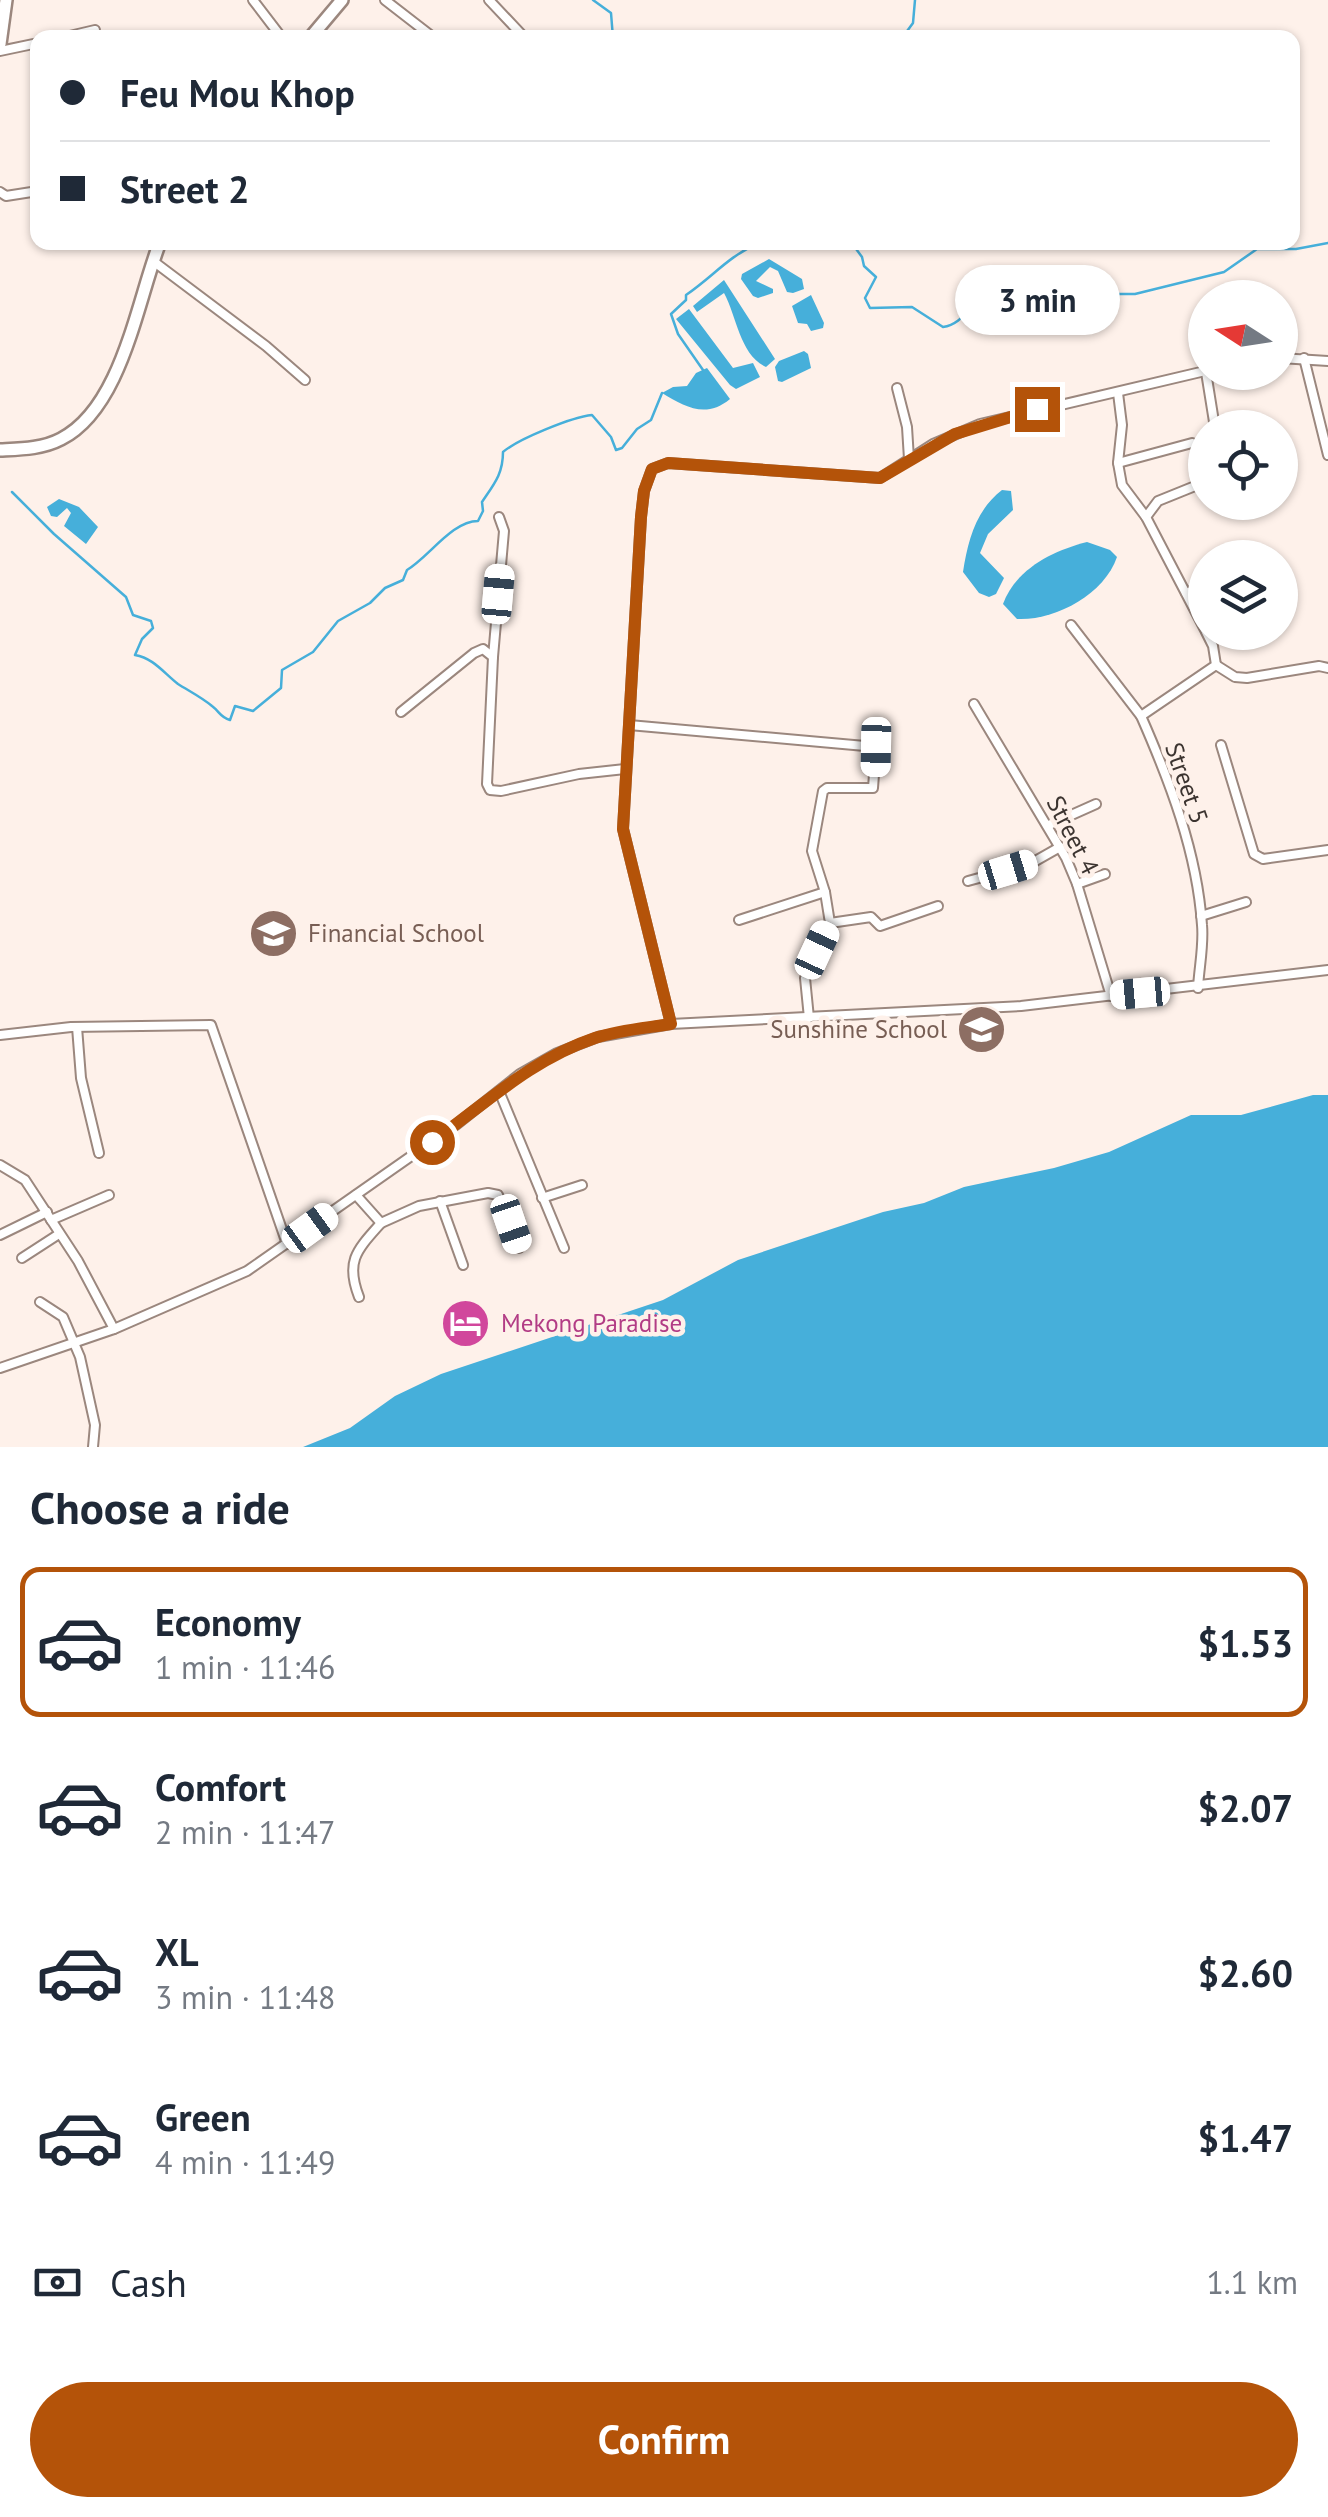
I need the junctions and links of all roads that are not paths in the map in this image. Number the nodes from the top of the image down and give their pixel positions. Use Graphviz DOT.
graph roads {
  1 [pos="6,0"];
  2 [pos="253,0"];
  3 [pos="342,0"];
  4 [pos="385,0"];
  5 [pos="489,0"];
  6 [pos="276,30"];
  7 [pos="317,30"];
  8 [pos="424,30"];
  9 [pos="518,30"];
  10 [pos="0,44"];
  11 [pos="30,45"];
  12 [pos="0,52"];
  13 [pos="0,192"];
  14 [pos="30,193"];
  15 [pos="157,250"];
  16 [pos="153,261"];
  17 [pos="1298,358"];
  18 [pos="1304,358"];
  19 [pos="1328,361"];
  20 [pos="1188,376"];
  21 [pos="305,380"];
  22 [pos="897,388"];
  23 [pos="1118,393"];
  24 [pos="1188,444"];
  25 [pos="0,450"];
  26 [pos="1328,455"];
  27 [pos="909,459"];
  28 [pos="1118,463"];
  29 [pos="1188,489"];
  30 [pos="1146,517"];
  31 [pos="498,518"];
  32 [pos="1186,593"];
  33 [pos="1188,597"];
  34 [pos="1071,625"];
  35 [pos="1214,650"];
  36 [pos="493,657"];
  37 [pos="1216,665"];
  38 [pos="1328,668"];
  39 [pos="974,704"];
  40 [pos="402,712"];
  41 [pos="1141,716"];
  42 [pos="629,725"];
  43 [pos="1221,745"];
  44 [pos="625,769"];
  45 [pos="1096,804"];
  46 [pos="1048,825"];
  47 [pos="1060,847"];
  48 [pos="1328,850"];
  49 [pos="1105,874"];
  50 [pos="968,882"];
  51 [pos="1077,884"];
  52 [pos="825,892"];
  53 [pos="1246,902"];
  54 [pos="938,906"];
  55 [pos="1201,916"];
  56 [pos="739,920"];
  57 [pos="830,923"];
  58 [pos="1328,970"];
  59 [pos="1198,988"];
  60 [pos="1110,996"];
  61 [pos="808,1018"];
  62 [pos="671,1024"];
  63 [pos="77,1027"];
  64 [pos="0,1034"];
  65 [pos="499,1091"];
  66 [pos="100,1154"];
  67 [pos="0,1165"];
  68 [pos="582,1185"];
  69 [pos="109,1195"];
  70 [pos="356,1195"];
  71 [pos="542,1198"];
  72 [pos="440,1202"];
  73 [pos="49,1216"];
  74 [pos="381,1223"];
  75 [pos="59,1234"];
  76 [pos="0,1235"];
  77 [pos="287,1244"];
  78 [pos="519,1248"];
  79 [pos="564,1248"];
  80 [pos="22,1258"];
  81 [pos="463,1265"];
  82 [pos="359,1297"];
  83 [pos="40,1302"];
  84 [pos="114,1329"];
  85 [pos="72,1343"];
  86 [pos="0,1368"];
  87 [pos="93,1447"];
  1 -- 10 [label="street"];
  2 -- 6 [label="street"];
  3 -- 7 [label="street"];
  4 -- 8 [label="street"];
  5 -- 9 [label="street"];
  11 -- 12 [label="street"];
  13 -- 14 [label="street"];
  15 -- 16 [label="street"];
  16 -- 21 [label="street"];
  16 -- 25 [label="street"];
  17 -- 18 [label="street"];
  18 -- 19 [label="street"];
  18 -- 26 [label="street"];
  20 -- 23 [label="street"];
  22 -- 27 [label="street"];
  23 -- 27 [label="street"];
  23 -- 28 [label="street"];
  24 -- 28 [label="street"];
  27 -- 42 [label="street"];
  28 -- 30 [label="street"];
  29 -- 30 [label="street"];
  30 -- 32 [label="street"];
  31 -- 36 [label="street"];
  32 -- 33 [label="street"];
  34 -- 41 [label="street"];
  35 -- 37 [label="street"];
  36 -- 40 [label="street"];
  36 -- 44 [label="street"];
  37 -- 38 [label="street"];
  37 -- 41 [label="street, Street 5"];
  39 -- 46 [label="street, Street 4"];
  41 -- 55 [label="street, Street 5"];
  42 -- 44 [label="street"];
  42 -- 52 [label="street"];
  43 -- 48 [label="street"];
  44 -- 62 [label="street"];
  45 -- 46 [label="street"];
  46 -- 47 [label="street, Street 4"];
  47 -- 50 [label="street"];
  47 -- 51 [label="street, Street 4"];
  49 -- 51 [label="street"];
  51 -- 60 [label="street, Street 4"];
  52 -- 56 [label="street"];
  52 -- 57 [label="street"];
  53 -- 55 [label="street"];
  54 -- 57 [label="street"];
  55 -- 59 [label="street, Street 5"];
  57 -- 61 [label="street"];
  58 -- 59 [label="street"];
  59 -- 60 [label="street"];
  60 -- 61 [label="street"];
  61 -- 62 [label="street"];
  62 -- 65 [label="street"];
  63 -- 64 [label="street"];
  63 -- 66 [label="street"];
  63 -- 77 [label="street"];
  65 -- 70 [label="street"];
  65 -- 71 [label="street"];
  67 -- 73 [label="street"];
  68 -- 71 [label="street"];
  69 -- 73 [label="street"];
  70 -- 74 [label="street"];
  70 -- 77 [label="street"];
  71 -- 79 [label="street"];
  72 -- 74 [label="street"];
  72 -- 78 [label="street"];
  72 -- 81 [label="street"];
  73 -- 75 [label="street"];
  73 -- 76 [label="street"];
  74 -- 82 [label="street"];
  75 -- 80 [label="street"];
  75 -- 84 [label="street"];
  77 -- 84 [label="street"];
  83 -- 85 [label="street"];
  84 -- 85 [label="street"];
  85 -- 86 [label="street"];
  85 -- 87 [label="street"];
}
